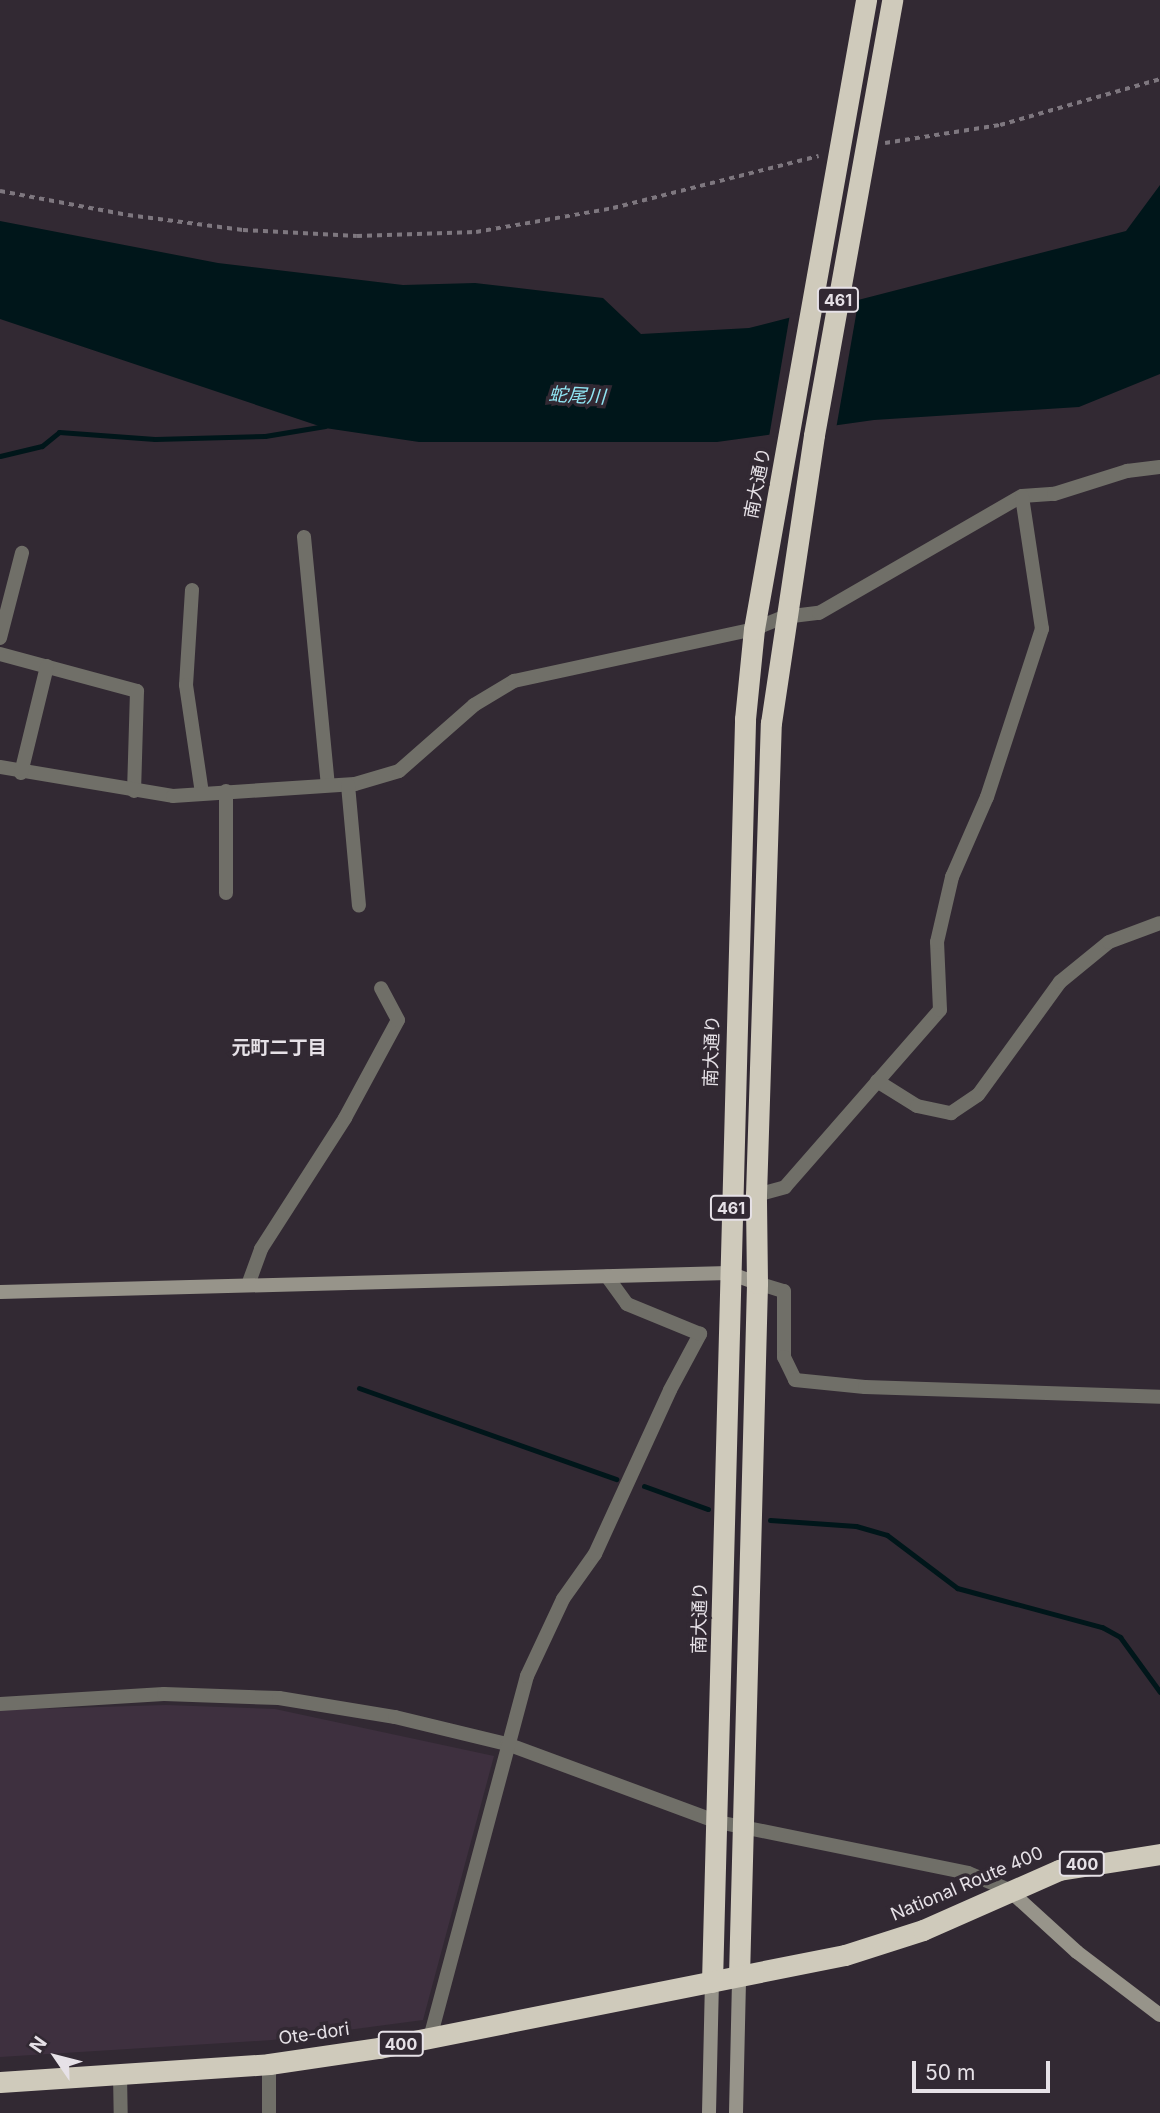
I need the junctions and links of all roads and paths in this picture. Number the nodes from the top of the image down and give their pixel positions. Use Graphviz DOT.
graph roads {
  1 [pos="866,0"];
  2 [pos="892,0"];
  3 [pos="1160,79"];
  4 [pos="864,155"];
  5 [pos="839,159"];
  6 [pos="0,191"];
  7 [pos="1160,467"];
  8 [pos="1022,496"];
  9 [pos="304,537"];
  10 [pos="22,553"];
  11 [pos="192,590"];
  12 [pos="785,617"];
  13 [pos="754,628"];
  14 [pos="0,638"];
  15 [pos="0,654"];
  16 [pos="47,666"];
  17 [pos="0,767"];
  18 [pos="21,773"];
  19 [pos="328,785"];
  20 [pos="348,785"];
  21 [pos="134,791"];
  22 [pos="226,791"];
  23 [pos="202,793"];
  24 [pos="226,893"];
  25 [pos="359,905"];
  26 [pos="1160,923"];
  27 [pos="382,988"];
  28 [pos="877,1081"];
  29 [pos="755,1195"];
  30 [pos="729,1273"];
  31 [pos="607,1276"];
  32 [pos="757,1283"];
  33 [pos="248,1286"];
  34 [pos="0,1292"];
  35 [pos="1160,1397"];
  36 [pos="0,1704"];
  37 [pos="507,1744"];
  38 [pos="718,1822"];
  39 [pos="744,1829"];
  40 [pos="1160,1854"];
  41 [pos="1009,1891"];
  42 [pos="739,1976"];
  43 [pos="712,1982"];
  44 [pos="1160,2015"];
  45 [pos="430,2038"];
  46 [pos="269,2064"];
  47 [pos="120,2074"];
  48 [pos="0,2081"];
  49 [pos="121,2113"];
  50 [pos="269,2113"];
  51 [pos="709,2113"];
  52 [pos="736,2113"];
  1 -- 5 [label="highway, 南大通り / 461"];
  2 -- 4 [label="highway, 461"];
  3 -- 4 [label="path"];
  4 -- 12 [label="highway, 461"];
  5 -- 6 [label="path"];
  5 -- 13 [label="highway, 南大通り / 461"];
  7 -- 8 [label="street"];
  8 -- 12 [label="street"];
  8 -- 28 [label="street"];
  9 -- 19 [label="street"];
  10 -- 14 [label="street"];
  11 -- 23 [label="street"];
  12 -- 13 [label="street"];
  12 -- 29 [label="highway, 461"];
  13 -- 20 [label="street"];
  13 -- 30 [label="highway, 南大通り / 461"];
  15 -- 16 [label="street"];
  16 -- 18 [label="street"];
  16 -- 21 [label="street"];
  17 -- 18 [label="street"];
  18 -- 21 [label="street"];
  19 -- 20 [label="street"];
  19 -- 22 [label="street"];
  20 -- 25 [label="street"];
  21 -- 23 [label="street"];
  22 -- 23 [label="street"];
  22 -- 24 [label="street"];
  26 -- 28 [label="street"];
  27 -- 33 [label="street"];
  28 -- 29 [label="street"];
  29 -- 32 [label="highway, 461"];
  30 -- 31 [label="street"];
  30 -- 32 [label="street"];
  30 -- 38 [label="highway, 南大通り / 461"];
  31 -- 33 [label="street"];
  31 -- 37 [label="street"];
  32 -- 35 [label="street"];
  32 -- 39 [label="highway, 461"];
  33 -- 34 [label="street"];
  36 -- 37 [label="street"];
  37 -- 38 [label="street"];
  37 -- 45 [label="street"];
  38 -- 39 [label="street"];
  38 -- 43 [label="highway, 南大通り / 461"];
  39 -- 41 [label="street"];
  39 -- 42 [label="highway, 461"];
  40 -- 41 [label="highway, National Route 400 / 400"];
  41 -- 42 [label="highway, National Route 400 / 400"];
  41 -- 44 [label="street"];
  42 -- 43 [label="highway, National Route 400 / 400"];
  42 -- 52 [label="street"];
  43 -- 45 [label="highway, Ote-dori / 400"];
  43 -- 51 [label="street, 南大通り"];
  45 -- 46 [label="highway, Ote-dori / 400"];
  46 -- 47 [label="highway, Ote-dori / 400"];
  46 -- 50 [label="street"];
  47 -- 48 [label="highway, Ote-dori / 400"];
  47 -- 49 [label="street"];
}
